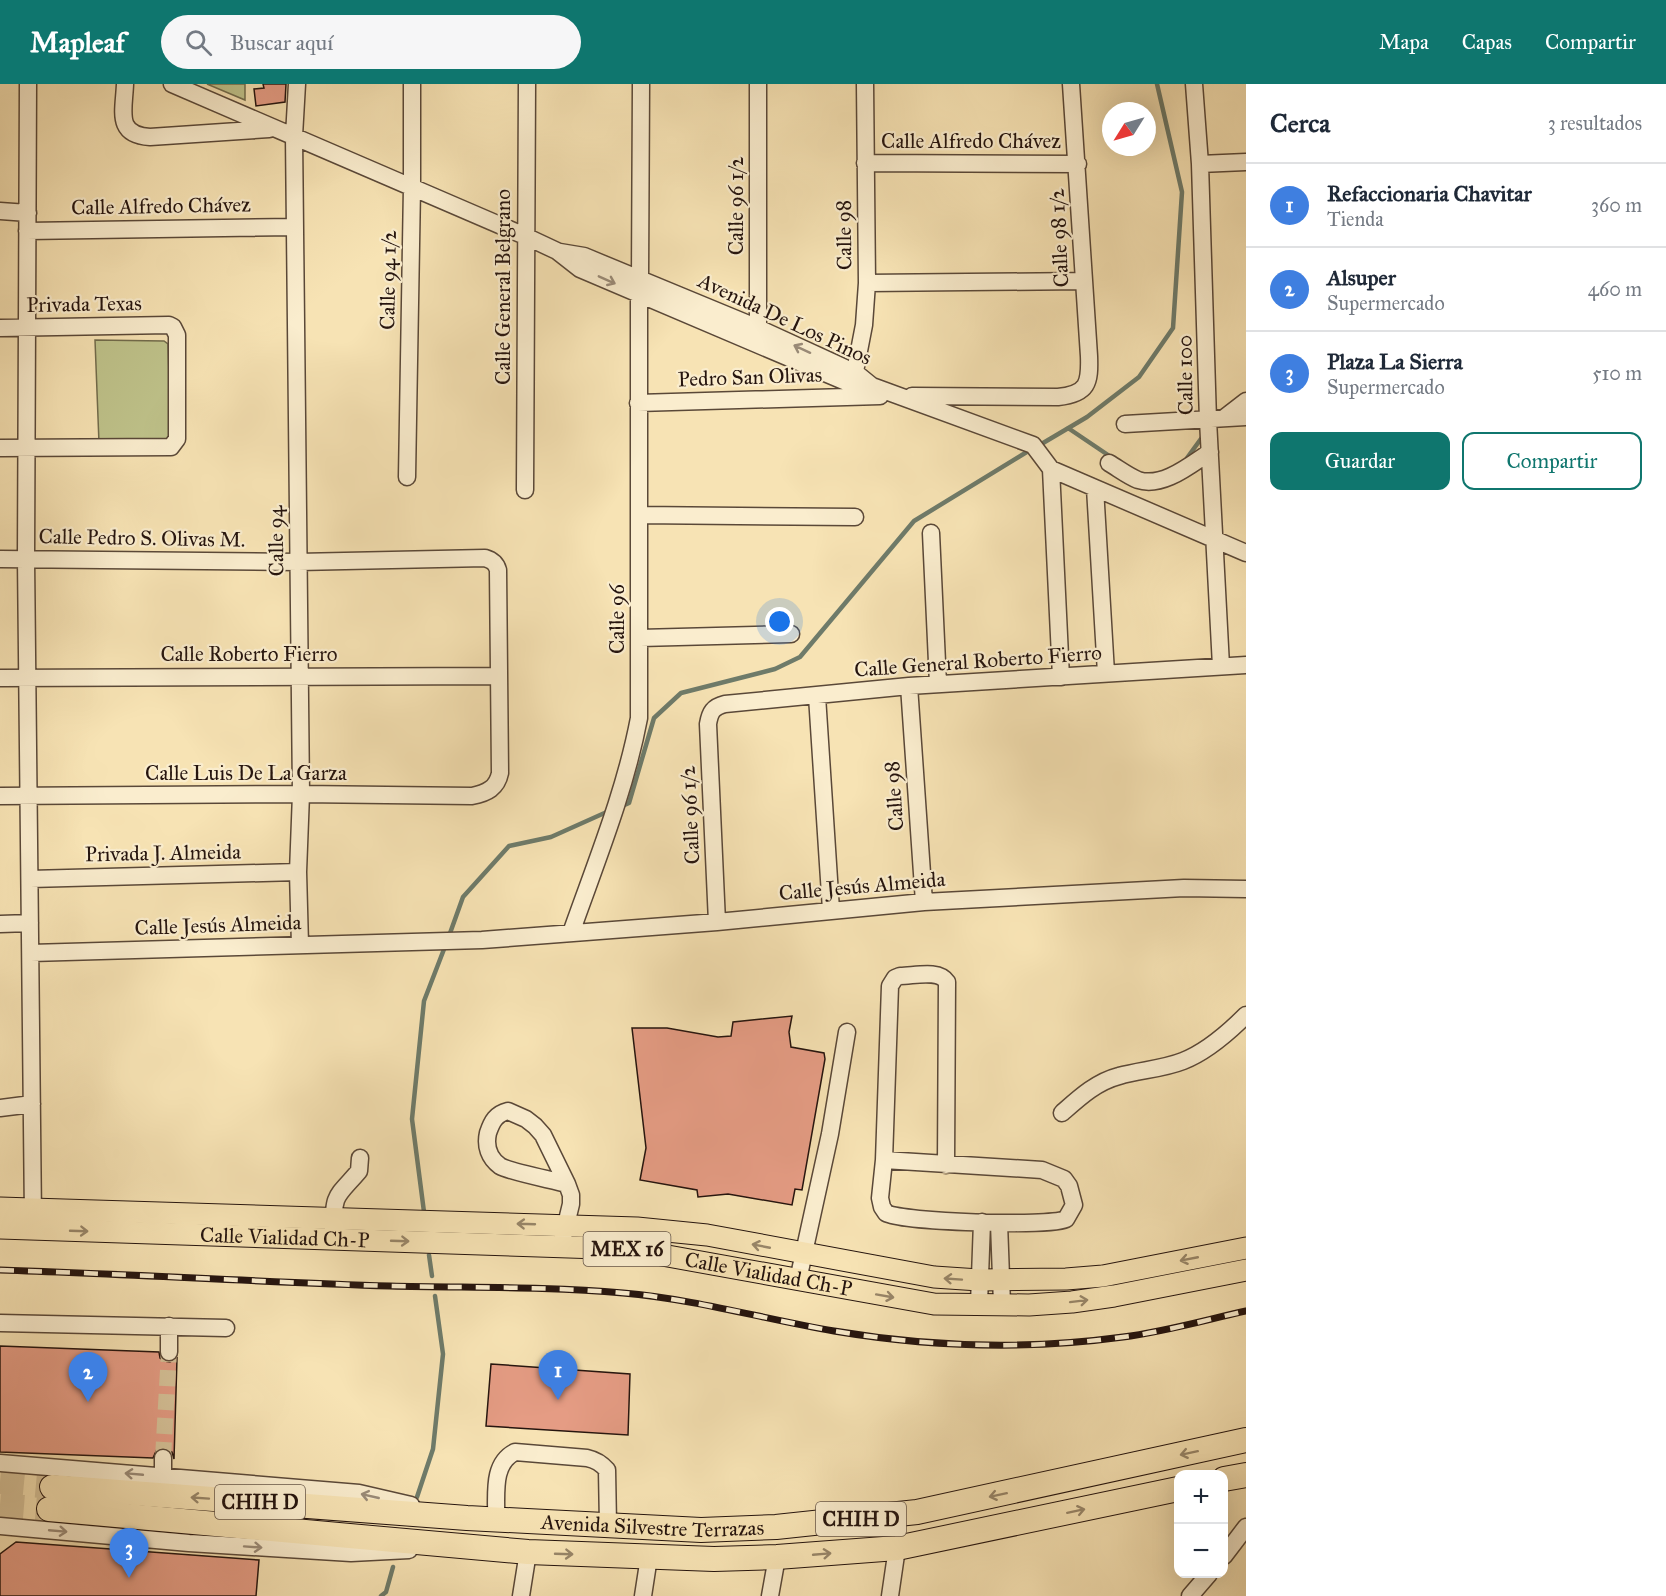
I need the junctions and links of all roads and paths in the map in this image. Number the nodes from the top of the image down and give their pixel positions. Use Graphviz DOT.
graph roads {
  1 [pos="28,84"];
  2 [pos="125,84"];
  3 [pos="172,84"];
  4 [pos="297,84"];
  5 [pos="412,84"];
  6 [pos="527,84"];
  7 [pos="641,84"];
  8 [pos="758,84"];
  9 [pos="865,84"];
  10 [pos="1071,84"];
  11 [pos="1194,84"];
  12 [pos="273,129"];
  13 [pos="294,136"];
  14 [pos="865,162"];
  15 [pos="1246,162"];
  16 [pos="1078,164"];
  17 [pos="1200,164"];
  18 [pos="412,187"];
  19 [pos="0,211"];
  20 [pos="28,213"];
  21 [pos="295,226"];
  22 [pos="27,231"];
  23 [pos="525,236"];
  24 [pos="1084,282"];
  25 [pos="867,283"];
  26 [pos="640,287"];
  27 [pos="0,328"];
  28 [pos="27,328"];
  29 [pos="758,328"];
  30 [pos="853,385"];
  31 [pos="1085,388"];
  32 [pos="900,396"];
  33 [pos="1246,401"];
  34 [pos="638,403"];
  35 [pos="1246,417"];
  36 [pos="1216,419"];
  37 [pos="1125,424"];
  38 [pos="0,448"];
  39 [pos="27,448"];
  40 [pos="1210,452"];
  41 [pos="1110,463"];
  42 [pos="1051,469"];
  43 [pos="407,477"];
  44 [pos="1095,488"];
  45 [pos="525,490"];
  46 [pos="639,516"];
  47 [pos="855,517"];
  48 [pos="931,533"];
  49 [pos="1214,540"];
  50 [pos="1246,553"];
  51 [pos="0,559"];
  52 [pos="26,559"];
  53 [pos="298,562"];
  54 [pos="791,634"];
  55 [pos="640,638"];
  56 [pos="1246,665"];
  57 [pos="1221,666"];
  58 [pos="1106,673"];
  59 [pos="299,676"];
  60 [pos="498,676"];
  61 [pos="1061,677"];
  62 [pos="0,678"];
  63 [pos="27,678"];
  64 [pos="938,684"];
  65 [pos="909,686"];
  66 [pos="817,696"];
  67 [pos="714,708"];
  68 [pos="301,795"];
  69 [pos="0,796"];
  70 [pos="28,796"];
  71 [pos="298,872"];
  72 [pos="30,879"];
  73 [pos="1246,889"];
  74 [pos="924,902"];
  75 [pos="831,910"];
  76 [pos="717,922"];
  77 [pos="30,923"];
  78 [pos="0,924"];
  79 [pos="571,933"];
  80 [pos="300,945"];
  81 [pos="30,953"];
  82 [pos="1246,1015"];
  83 [pos="847,1032"];
  84 [pos="32,1104"];
  85 [pos="0,1108"];
  86 [pos="1062,1113"];
  87 [pos="360,1158"];
  88 [pos="884,1160"];
  89 [pos="946,1165"];
  90 [pos="567,1184"];
  91 [pos="0,1208"];
  92 [pos="333,1218"];
  93 [pos="33,1219"];
  94 [pos="982,1222"];
  95 [pos="999,1223"];
  96 [pos="566,1225"];
  97 [pos="0,1228"];
  98 [pos="332,1239"];
  99 [pos="560,1247"];
  100 [pos="1246,1248"];
  101 [pos="803,1254"];
  102 [pos="1246,1270"];
  103 [pos="798,1280"];
  104 [pos="979,1280"];
  105 [pos="1001,1280"];
  106 [pos="979,1304"];
  107 [pos="1002,1304"];
  108 [pos="0,1323"];
  109 [pos="169,1326"];
  110 [pos="226,1328"];
  111 [pos="169,1352"];
  112 [pos="1246,1440"];
  113 [pos="163,1458"];
  114 [pos="0,1463"];
  115 [pos="1246,1475"];
  116 [pos="162,1476"];
  117 [pos="1228,1478"];
  118 [pos="1174,1490"];
  119 [pos="468,1518"];
  120 [pos="496,1519"];
  121 [pos="608,1525"];
  122 [pos="0,1526"];
  123 [pos="1246,1527"];
  124 [pos="464,1548"];
  125 [pos="897,1548"];
  126 [pos="1228,1551"];
  127 [pos="528,1552"];
  128 [pos="649,1557"];
  129 [pos="777,1557"];
  130 [pos="1206,1578"];
  131 [pos="521,1596"];
  132 [pos="643,1596"];
  133 [pos="770,1596"];
  134 [pos="890,1596"];
  135 [pos="1190,1596"];
  1 -- 20 [label="street"];
  2 -- 12 [label="street"];
  3 -- 12 [label="street, Avenida De Los Pinos"];
  4 -- 13 [label="street, Calle 94"];
  5 -- 18 [label="street, Calle 94 1/2"];
  6 -- 23 [label="street, Calle General Belgrano"];
  7 -- 26 [label="street, Calle 96"];
  8 -- 29 [label="street, Calle 96 1/2"];
  9 -- 14 [label="street, Calle 98"];
  10 -- 16 [label="street, Calle 98 1/2"];
  11 -- 17 [label="street, Calle 100"];
  12 -- 13 [label="street, Avenida De Los Pinos"];
  13 -- 18 [label="street, Avenida De Los Pinos"];
  13 -- 21 [label="street, Calle 94"];
  14 -- 16 [label="street, Calle Alfredo Chávez"];
  14 -- 25 [label="street, Calle 98"];
  15 -- 17 [label="street"];
  16 -- 24 [label="street, Calle 98 1/2"];
  17 -- 36 [label="street, Calle 100"];
  18 -- 23 [label="street, Avenida De Los Pinos"];
  18 -- 43 [label="street, Calle 94 1/2"];
  19 -- 20 [label="street"];
  20 -- 22 [label="street"];
  21 -- 22 [label="street, Calle Alfredo Chávez"];
  21 -- 53 [label="street, Calle 94"];
  22 -- 28 [label="street"];
  23 -- 26 [label="street, Avenida De Los Pinos"];
  23 -- 45 [label="street, Calle General Belgrano"];
  24 -- 25 [label="street"];
  24 -- 31 [label="street, Calle 98 1/2"];
  25 -- 30 [label="street, Calle 98"];
  26 -- 29 [label="street, Avenida De Los Pinos"];
  26 -- 30 [label="street, Avenida De Los Pinos"];
  26 -- 34 [label="street, Calle 96"];
  27 -- 28 [label="street, Privada Texas"];
  28 -- 39 [label="street"];
  28 -- 39 [label="street, Privada Texas"];
  30 -- 29 [label="street, Avenida De Los Pinos, one-way"];
  30 -- 32 [label="street, Pedro San Olivas"];
  30 -- 32 [label="street, Avenida De Los Pinos"];
  30 -- 34 [label="street, Pedro San Olivas"];
  31 -- 32 [label="street, Pedro San Olivas"];
  32 -- 42 [label="street"];
  33 -- 36 [label="street"];
  34 -- 46 [label="street, Calle 96"];
  35 -- 36 [label="street"];
  36 -- 37 [label="street"];
  36 -- 40 [label="street, Calle 100"];
  38 -- 39 [label="street"];
  39 -- 52 [label="street"];
  40 -- 41 [label="street"];
  40 -- 49 [label="street, Calle 100"];
  42 -- 44 [label="street"];
  42 -- 61 [label="street"];
  44 -- 49 [label="street"];
  44 -- 58 [label="street"];
  46 -- 47 [label="street"];
  46 -- 55 [label="street, Calle 96"];
  48 -- 64 [label="street"];
  49 -- 50 [label="street"];
  49 -- 57 [label="street, Calle 100"];
  51 -- 52 [label="street, Calle Pedro S. Olivas M."];
  52 -- 53 [label="street, Calle Pedro S. Olivas M."];
  52 -- 63 [label="street"];
  53 -- 59 [label="street, Calle 94"];
  53 -- 60 [label="street, Calle Pedro S. Olivas M."];
  54 -- 55 [label="street"];
  55 -- 79 [label="street, Calle 96"];
  56 -- 57 [label="street, Calle General Roberto Fierro"];
  57 -- 58 [label="street, Calle General Roberto Fierro"];
  58 -- 61 [label="street, Calle General Roberto Fierro"];
  59 -- 60 [label="street, Calle Roberto Fierro"];
  59 -- 63 [label="street, Calle Roberto Fierro"];
  59 -- 68 [label="street, Calle 94"];
  60 -- 68 [label="street, Calle Luis De La Garza"];
  61 -- 64 [label="street, Calle General Roberto Fierro"];
  62 -- 63 [label="street, Calle Roberto Fierro"];
  63 -- 70 [label="street"];
  64 -- 65 [label="street, Calle General Roberto Fierro"];
  65 -- 66 [label="street, Calle General Roberto Fierro"];
  65 -- 74 [label="street, Calle 98"];
  66 -- 67 [label="street, Calle General Roberto Fierro"];
  66 -- 75 [label="street"];
  67 -- 76 [label="street, Calle 96 1/2"];
  68 -- 70 [label="street, Calle Luis De La Garza"];
  68 -- 71 [label="street, Calle 94"];
  69 -- 70 [label="street, Calle Luis De La Garza"];
  70 -- 72 [label="street"];
  71 -- 72 [label="street, Privada J. Almeida"];
  71 -- 80 [label="street, Calle 94"];
  72 -- 77 [label="street"];
  73 -- 74 [label="street, Calle Jesús Almeida"];
  74 -- 75 [label="street, Calle Jesús Almeida"];
  75 -- 76 [label="street, Calle Jesús Almeida"];
  76 -- 79 [label="street, Calle Jesús Almeida"];
  77 -- 78 [label="street"];
  77 -- 81 [label="street"];
  79 -- 80 [label="street, Calle Jesús Almeida"];
  80 -- 81 [label="street, Calle Jesús Almeida"];
  81 -- 84 [label="street"];
  82 -- 86 [label="street"];
  83 -- 101 [label="street"];
  84 -- 85 [label="street"];
  84 -- 93 [label="street"];
  87 -- 92 [label="street"];
  88 -- 89 [label="street"];
  88 -- 89 [label="street"];
  88 -- 94 [label="street"];
  89 -- 95 [label="street"];
  90 -- 90 [label="street"];
  90 -- 96 [label="street"];
  91 -- 93 [label="main road, Calle Vialidad Ch-P / MEX 16"];
  92 -- 93 [label="main road, Calle Vialidad Ch-P / MEX 16"];
  96 -- 92 [label="main road, Calle Vialidad Ch-P / MEX 16, one-way"];
  92 -- 98 [label="street"];
  93 -- 97 [label="main road, Calle Vialidad Ch-P / MEX 16"];
  93 -- 98 [label="main road, Calle Vialidad Ch-P / MEX 16, one-way"];
  94 -- 95 [label="street"];
  94 -- 104 [label="street"];
  95 -- 105 [label="street"];
  96 -- 99 [label="street"];
  101 -- 96 [label="main road, Calle Vialidad Ch-P / MEX 16, one-way"];
  98 -- 99 [label="main road, Calle Vialidad Ch-P / MEX 16, one-way"];
  99 -- 103 [label="main road, Calle Vialidad Ch-P / MEX 16"];
  100 -- 105 [label="main road, Calle Vialidad Ch-P / MEX 16, one-way"];
  101 -- 103 [label="street"];
  104 -- 101 [label="main road, Calle Vialidad Ch-P / MEX 16, one-way"];
  107 -- 102 [label="main road, Calle Vialidad Ch-P / MEX 16, one-way"];
  103 -- 106 [label="main road, Calle Vialidad Ch-P / MEX 16, one-way"];
  104 -- 105 [label="main road, Calle Vialidad Ch-P / MEX 16"];
  104 -- 106 [label="street"];
  105 -- 107 [label="street"];
  106 -- 107 [label="main road, Calle Vialidad Ch-P / MEX 16"];
  108 -- 109 [label="street"];
  109 -- 110 [label="street"];
  109 -- 111 [label="street"];
  112 -- 121 [label="highway, Avenida Silvestre Terrazas / CHIH D, one-way"];
  113 -- 116 [label="street"];
  116 -- 114 [label="street, CHIH D, one-way"];
  115 -- 117 [label="highway"];
  119 -- 116 [label="street, CHIH D, one-way"];
  125 -- 118 [label="highway, Avenida Silvestre Terrazas / CHIH D, one-way"];
  119 -- 120 [label="highway, Avenida Silvestre Terrazas / CHIH D"];
  119 -- 124 [label="highway, Avenida Silvestre Terrazas / CHIH D, one-way"];
  120 -- 121 [label="highway, Avenida Silvestre Terrazas / CHIH D"];
  120 -- 121 [label="street"];
  122 -- 124 [label="street, CHIH D, one-way"];
  123 -- 126 [label="street"];
  124 -- 127 [label="highway, Avenida Silvestre Terrazas / CHIH D"];
  129 -- 125 [label="highway, Avenida Silvestre Terrazas / CHIH D, one-way"];
  125 -- 134 [label="street"];
  127 -- 128 [label="highway, Avenida Silvestre Terrazas / CHIH D, one-way"];
  127 -- 131 [label="street"];
  128 -- 129 [label="highway, Avenida Silvestre Terrazas / CHIH D"];
  128 -- 132 [label="street"];
  129 -- 133 [label="street"];
  130 -- 135 [label="street"];
}
